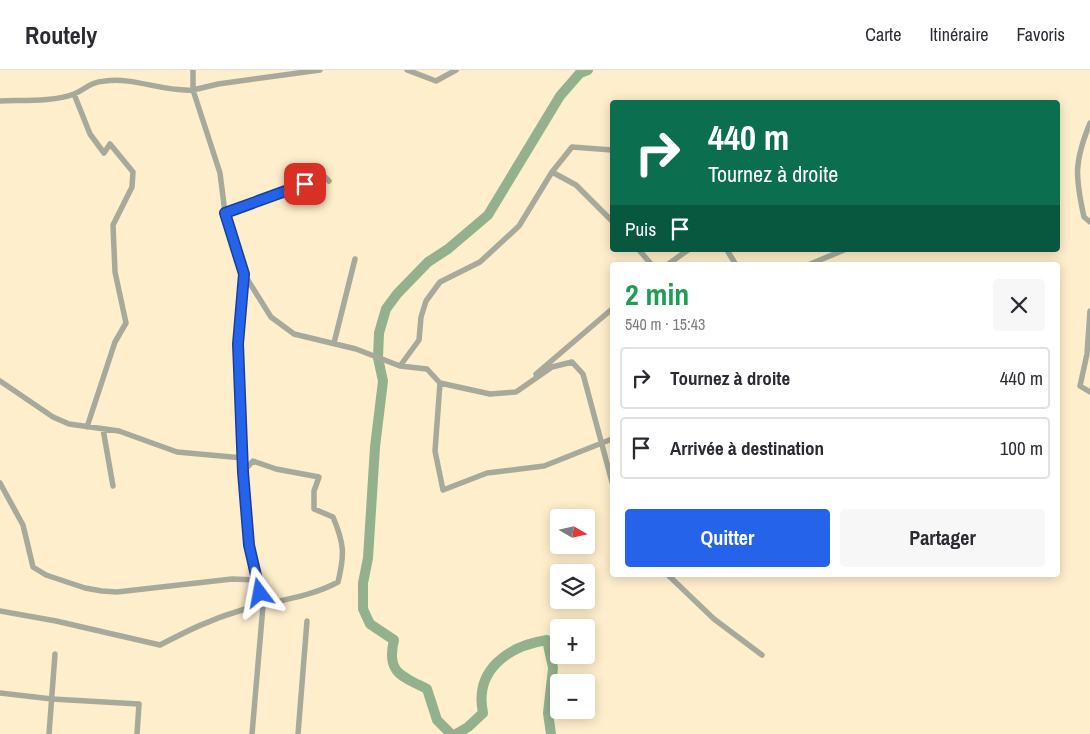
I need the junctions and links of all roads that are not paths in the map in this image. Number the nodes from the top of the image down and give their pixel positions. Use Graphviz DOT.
graph roads {
  1 [pos="194,70"];
  2 [pos="320,70"];
  3 [pos="407,70"];
  4 [pos="456,70"];
  5 [pos="193,90"];
  6 [pos="74,94"];
  7 [pos="0,101"];
  8 [pos="1090,123"];
  9 [pos="610,150"];
  10 [pos="552,172"];
  11 [pos="329,181"];
  12 [pos="225,213"];
  13 [pos="610,219"];
  14 [pos="1090,222"];
  15 [pos="641,252"];
  16 [pos="685,252"];
  17 [pos="839,252"];
  18 [pos="355,259"];
  19 [pos="649,262"];
  20 [pos="672,262"];
  21 [pos="815,262"];
  22 [pos="244,274"];
  23 [pos="610,311"];
  24 [pos="1090,311"];
  25 [pos="334,344"];
  26 [pos="400,366"];
  27 [pos="0,381"];
  28 [pos="440,382"];
  29 [pos="516,392"];
  30 [pos="1090,392"];
  31 [pos="87,426"];
  32 [pos="103,429"];
  33 [pos="610,440"];
  34 [pos="601,442"];
  35 [pos="243,458"];
  36 [pos="243,472"];
  37 [pos="610,475"];
  38 [pos="0,482"];
  39 [pos="113,486"];
  40 [pos="670,577"];
  41 [pos="257,580"];
  42 [pos="263,606"];
  43 [pos="0,611"];
  44 [pos="307,621"];
  45 [pos="55,654"];
  46 [pos="762,655"];
  47 [pos="0,693"];
  48 [pos="52,699"];
  49 [pos="49,734"];
  50 [pos="137,734"];
  51 [pos="252,734"];
  52 [pos="298,734"];
  1 -- 5 [label="street"];
  2 -- 5 [label="street"];
  3 -- 4 [label="street"];
  5 -- 6 [label="street"];
  5 -- 12 [label="street"];
  6 -- 7 [label="street"];
  6 -- 31 [label="street"];
  8 -- 14 [label="street"];
  9 -- 10 [label="street"];
  10 -- 13 [label="street"];
  10 -- 26 [label="street"];
  11 -- 12 [label="street"];
  12 -- 22 [label="street"];
  15 -- 19 [label="street"];
  16 -- 20 [label="street"];
  17 -- 21 [label="street"];
  18 -- 25 [label="street"];
  22 -- 25 [label="street"];
  22 -- 35 [label="street"];
  23 -- 29 [label="street"];
  24 -- 30 [label="street"];
  25 -- 26 [label="street"];
  26 -- 28 [label="street"];
  27 -- 31 [label="street"];
  28 -- 29 [label="street"];
  28 -- 34 [label="street"];
  29 -- 34 [label="street"];
  31 -- 32 [label="street"];
  32 -- 35 [label="street"];
  32 -- 39 [label="street"];
  33 -- 34 [label="street"];
  34 -- 37 [label="street"];
  35 -- 36 [label="street"];
  36 -- 41 [label="street"];
  36 -- 42 [label="street"];
  38 -- 41 [label="street"];
  40 -- 46 [label="street"];
  41 -- 42 [label="street"];
  42 -- 43 [label="street"];
  42 -- 51 [label="street"];
  44 -- 52 [label="street"];
  45 -- 48 [label="street"];
  47 -- 48 [label="street"];
  48 -- 49 [label="street"];
  48 -- 50 [label="street"];
}
